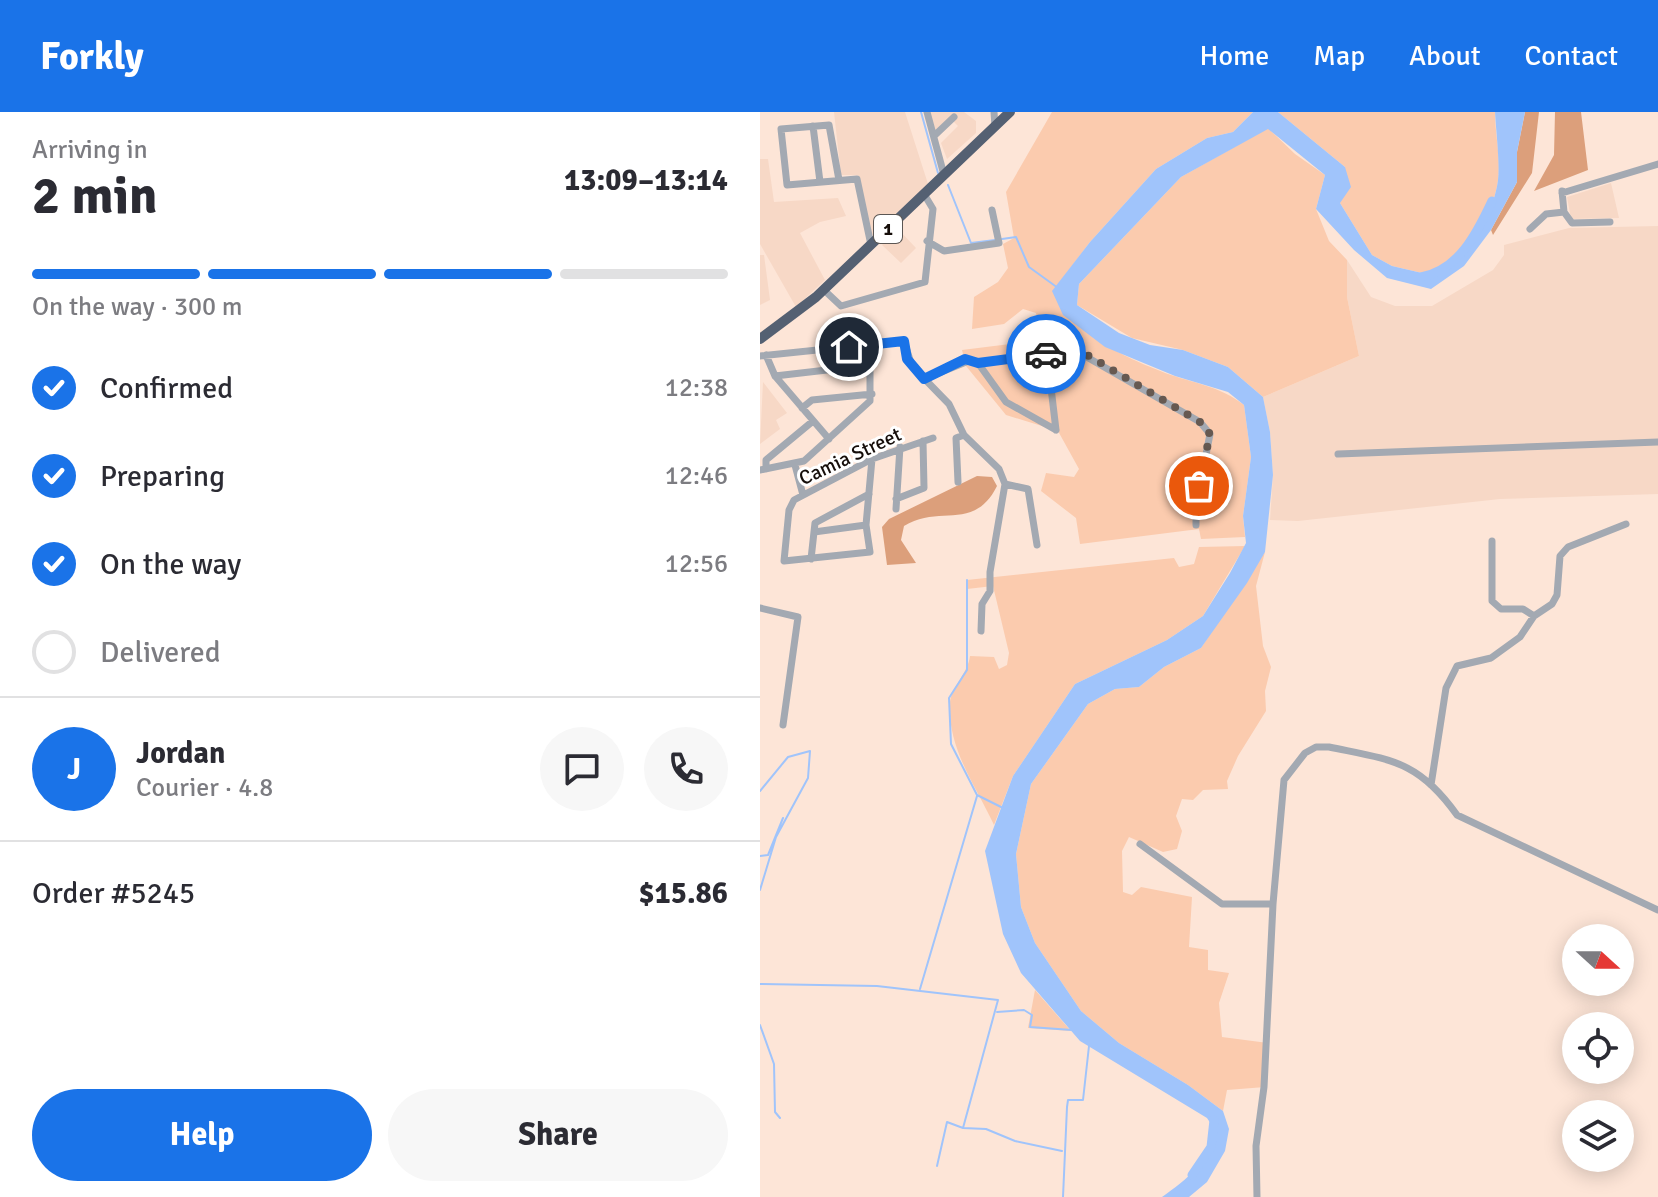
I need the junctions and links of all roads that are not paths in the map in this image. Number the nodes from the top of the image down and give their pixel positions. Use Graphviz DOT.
graph roads {
  1 [pos="927,112"];
  2 [pos="994,112"];
  3 [pos="1010,112"];
  4 [pos="956,115"];
  5 [pos="813,126"];
  6 [pos="995,127"];
  7 [pos="934,136"];
  8 [pos="1658,164"];
  9 [pos="944,175"];
  10 [pos="839,180"];
  11 [pos="820,182"];
  12 [pos="924,194"];
  13 [pos="992,210"];
  14 [pos="1564,212"];
  15 [pos="1610,222"];
  16 [pos="1530,229"];
  17 [pos="927,241"];
  18 [pos="871,245"];
  19 [pos="824,290"];
  20 [pos="760,339"];
  21 [pos="1047,354"];
  22 [pos="763,356"];
  23 [pos="978,363"];
  24 [pos="775,376"];
  25 [pos="924,379"];
  26 [pos="871,398"];
  27 [pos="802,408"];
  28 [pos="813,421"];
  29 [pos="964,435"];
  30 [pos="933,438"];
  31 [pos="829,439"];
  32 [pos="923,441"];
  33 [pos="1658,442"];
  34 [pos="900,447"];
  35 [pos="1338,454"];
  36 [pos="872,459"];
  37 [pos="795,465"];
  38 [pos="763,470"];
  39 [pos="958,482"];
  40 [pos="1005,484"];
  41 [pos="869,494"];
  42 [pos="803,495"];
  43 [pos="896,499"];
  44 [pos="896,509"];
  45 [pos="1626,524"];
  46 [pos="866,525"];
  47 [pos="1196,525"];
  48 [pos="814,532"];
  49 [pos="1492,541"];
  50 [pos="1037,545"];
  51 [pos="811,559"];
  52 [pos="760,608"];
  53 [pos="1534,616"];
  54 [pos="981,631"];
  55 [pos="783,725"];
  56 [pos="1431,785"];
  57 [pos="1140,844"];
  58 [pos="1273,904"];
  59 [pos="1658,910"];
  60 [pos="1257,1197"];
  1 -- 7 [label="street"];
  2 -- 6 [label="street"];
  3 -- 6 [label="highway, 1"];
  4 -- 7 [label="street"];
  5 -- 10 [label="street"];
  5 -- 11 [label="street"];
  5 -- 11 [label="street"];
  6 -- 9 [label="highway, 1"];
  7 -- 9 [label="street"];
  8 -- 14 [label="street"];
  9 -- 12 [label="highway, 1"];
  10 -- 11 [label="street"];
  10 -- 18 [label="street"];
  12 -- 17 [label="street"];
  12 -- 18 [label="highway, 1"];
  13 -- 17 [label="street"];
  14 -- 15 [label="street"];
  14 -- 16 [label="street"];
  17 -- 19 [label="street"];
  18 -- 19 [label="highway, 1"];
  19 -- 20 [label="highway, 1"];
  21 -- 23 [label="street"];
  21 -- 23 [label="street"];
  21 -- 47 [label="street"];
  22 -- 24 [label="street"];
  22 -- 25 [label="street"];
  23 -- 25 [label="street"];
  24 -- 26 [label="street"];
  24 -- 27 [label="street"];
  25 -- 29 [label="street"];
  26 -- 27 [label="street"];
  26 -- 31 [label="street"];
  27 -- 28 [label="street"];
  28 -- 31 [label="street"];
  28 -- 38 [label="street"];
  29 -- 39 [label="street"];
  29 -- 40 [label="street"];
  30 -- 32 [label="street, Camia Street"];
  31 -- 37 [label="street"];
  32 -- 34 [label="street, Camia Street"];
  32 -- 43 [label="street"];
  33 -- 35 [label="street"];
  34 -- 36 [label="street, Camia Street"];
  34 -- 43 [label="street"];
  36 -- 41 [label="street"];
  36 -- 42 [label="street, Camia Street"];
  37 -- 38 [label="street"];
  37 -- 42 [label="street"];
  40 -- 50 [label="street"];
  40 -- 54 [label="street"];
  41 -- 46 [label="street"];
  41 -- 48 [label="street"];
  42 -- 51 [label="street, Camia Street"];
  43 -- 44 [label="street"];
  45 -- 53 [label="street"];
  46 -- 48 [label="street"];
  46 -- 51 [label="street"];
  48 -- 51 [label="street"];
  49 -- 53 [label="street"];
  52 -- 55 [label="street"];
  53 -- 56 [label="street"];
  56 -- 58 [label="street"];
  56 -- 59 [label="street"];
  57 -- 58 [label="street"];
  58 -- 60 [label="street"];
}
